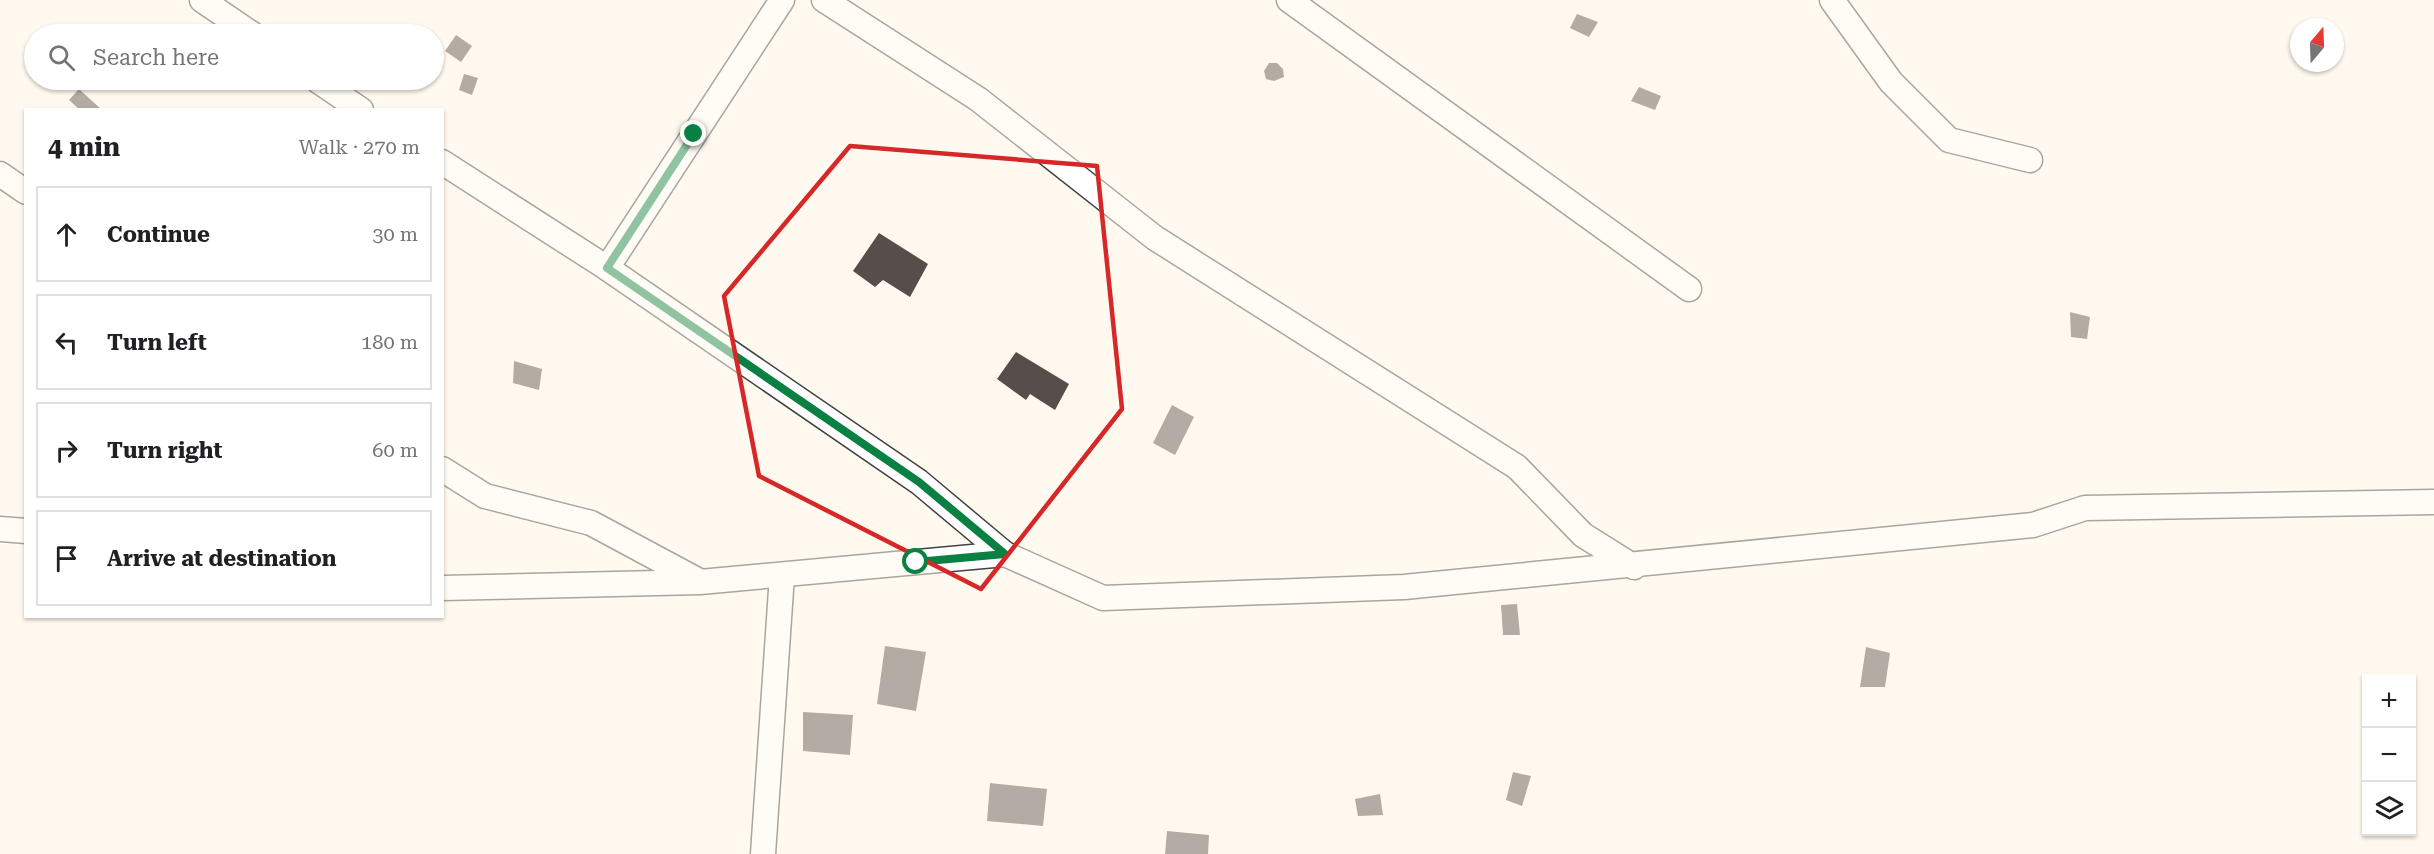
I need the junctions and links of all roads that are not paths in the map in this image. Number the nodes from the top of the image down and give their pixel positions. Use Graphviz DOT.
graph roads {
  1 [pos="201,0"];
  2 [pos="782,0"];
  3 [pos="824,0"];
  4 [pos="1289,0"];
  5 [pos="1832,0"];
  6 [pos="237,24"];
  7 [pos="332,90"];
  8 [pos="358,108"];
  9 [pos="2030,160"];
  10 [pos="444,163"];
  11 [pos="0,174"];
  12 [pos="24,191"];
  13 [pos="607,268"];
  14 [pos="1689,289"];
  15 [pos="444,470"];
  16 [pos="2434,502"];
  17 [pos="0,529"];
  18 [pos="24,531"];
  19 [pos="1005,554"];
  20 [pos="1634,567"];
  21 [pos="782,574"];
  22 [pos="700,582"];
  23 [pos="444,588"];
  24 [pos="763,854"];
  1 -- 6 [label="street"];
  2 -- 13 [label="street"];
  3 -- 20 [label="street"];
  4 -- 14 [label="street"];
  5 -- 9 [label="street"];
  7 -- 8 [label="street"];
  10 -- 13 [label="street"];
  11 -- 12 [label="street"];
  13 -- 19 [label="street"];
  15 -- 22 [label="street"];
  16 -- 20 [label="street"];
  17 -- 18 [label="street"];
  19 -- 20 [label="street"];
  19 -- 21 [label="street"];
  21 -- 22 [label="street"];
  21 -- 24 [label="street"];
  22 -- 23 [label="street"];
}
